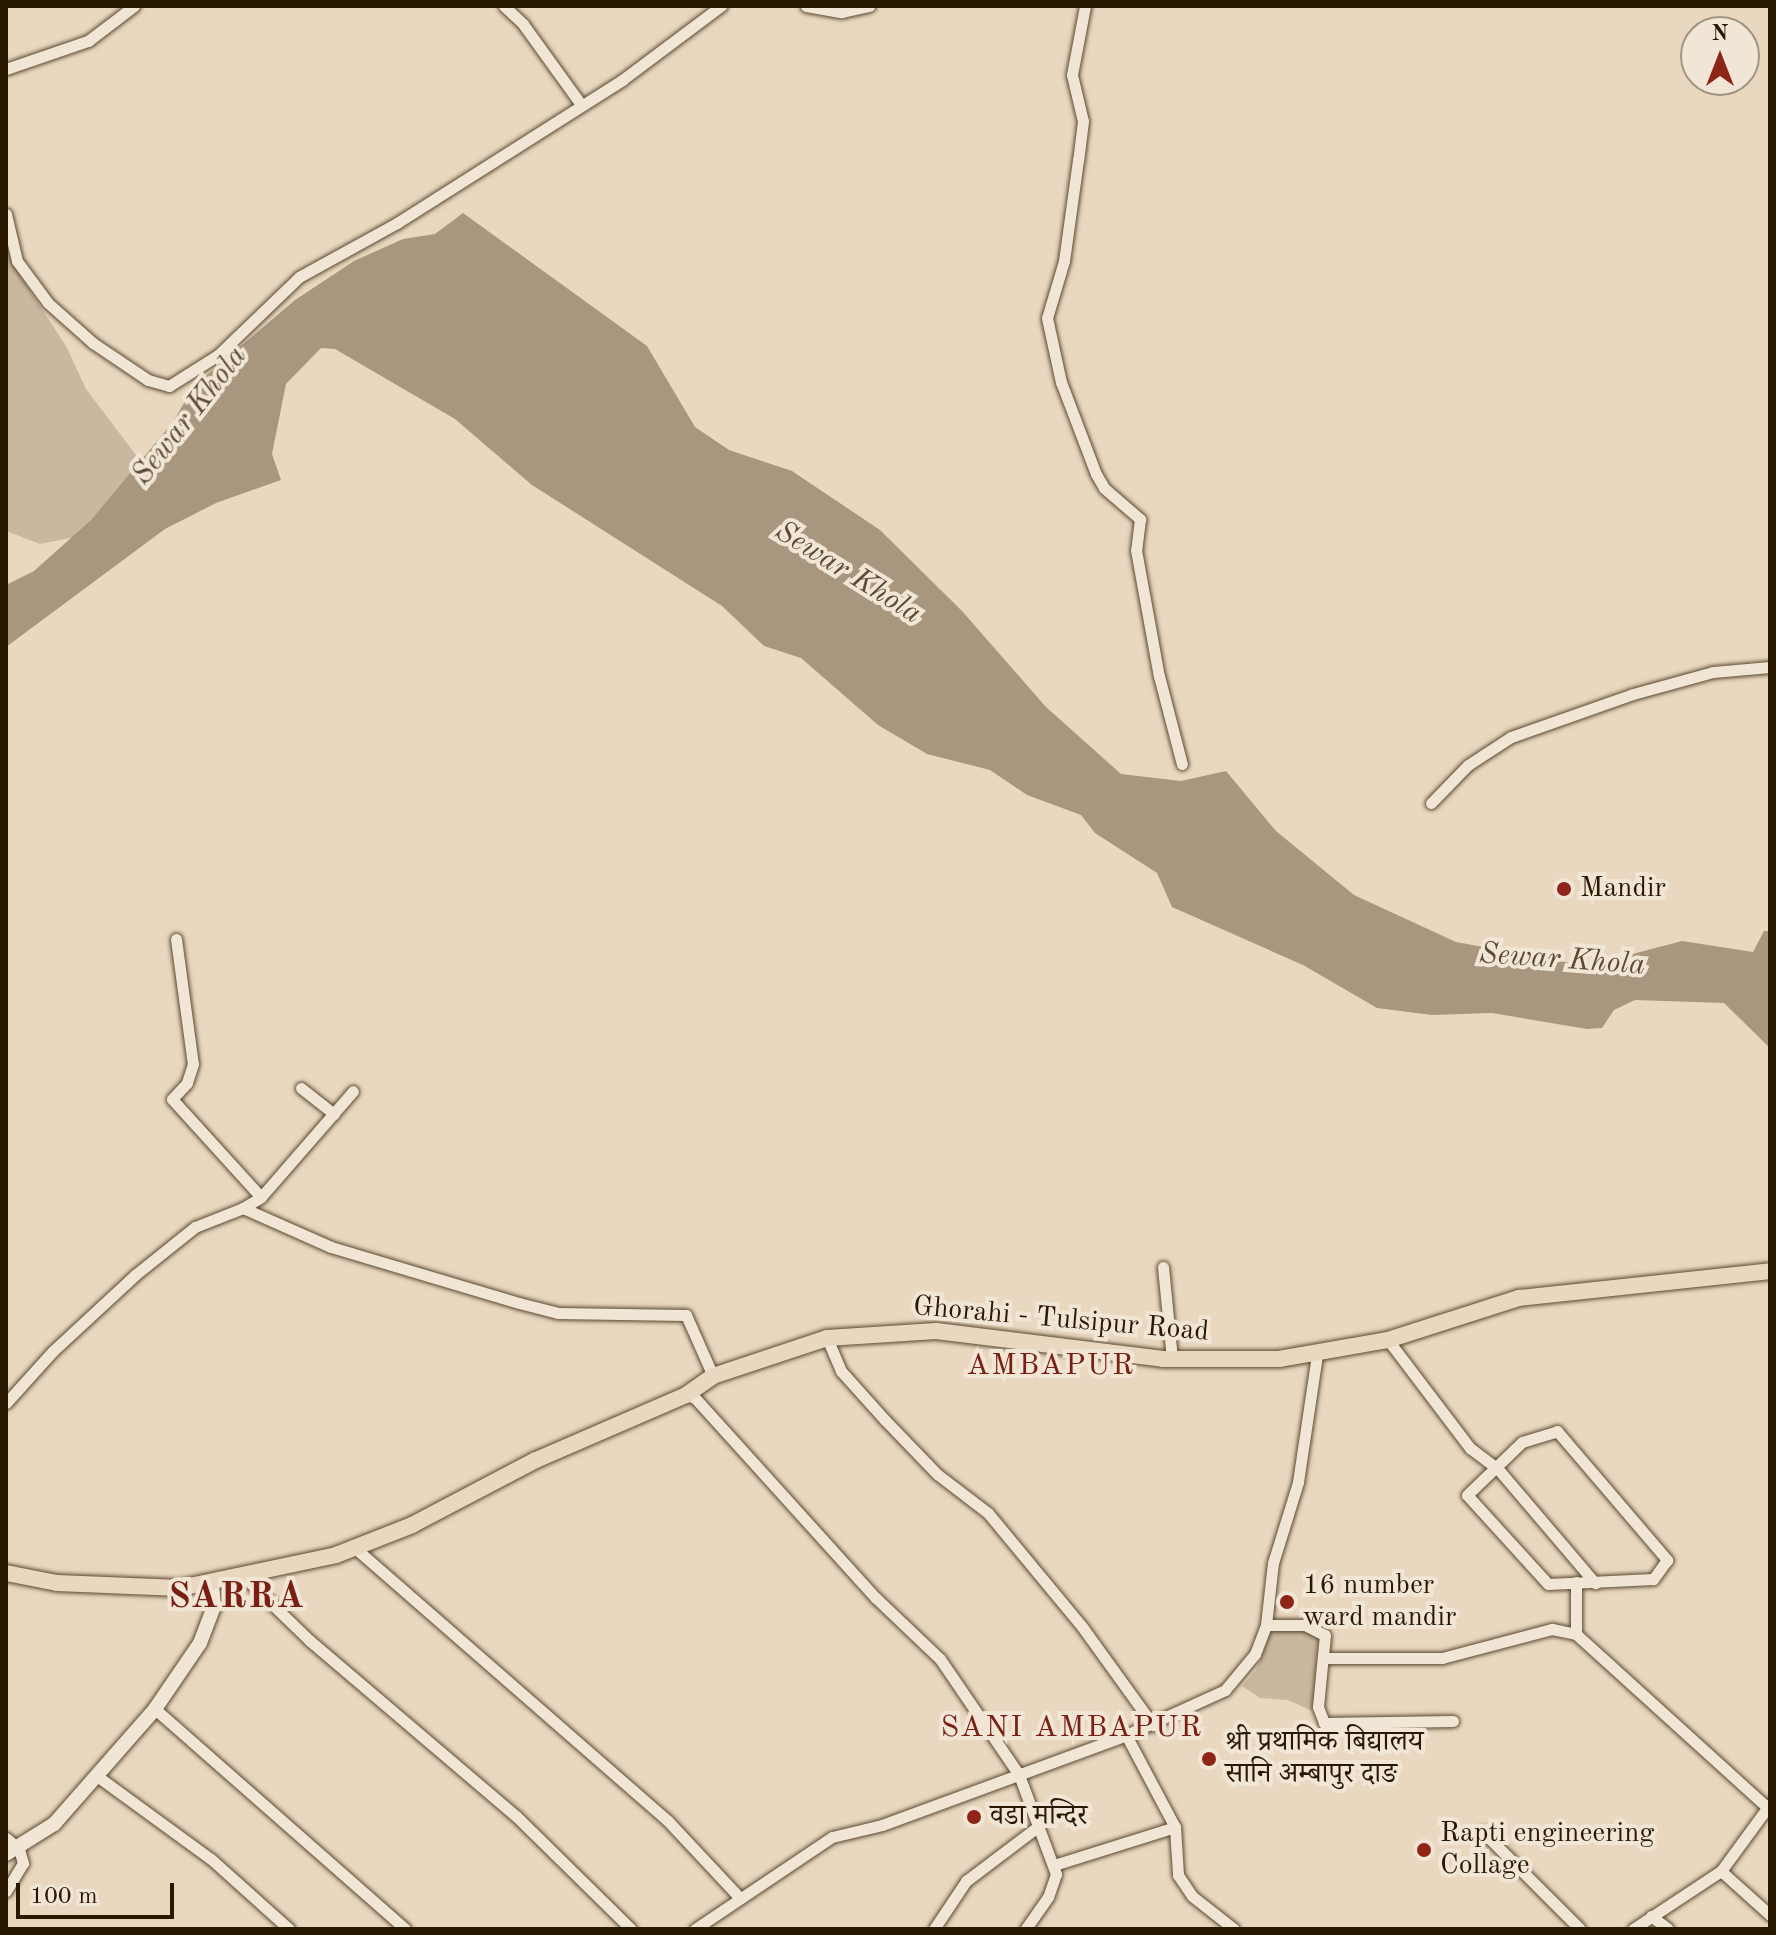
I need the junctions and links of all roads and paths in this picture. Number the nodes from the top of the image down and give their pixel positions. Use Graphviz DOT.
graph roads {
  1 [pos="134,6"];
  2 [pos="504,6"];
  3 [pos="721,6"];
  4 [pos="806,6"];
  5 [pos="869,6"];
  6 [pos="1085,6"];
  7 [pos="6,69"];
  8 [pos="580,103"];
  9 [pos="6,214"];
  10 [pos="1770,667"];
  11 [pos="1182,764"];
  12 [pos="1431,803"];
  13 [pos="176,939"];
  14 [pos="301,1088"];
  15 [pos="353,1091"];
  16 [pos="334,1114"];
  17 [pos="261,1197"];
  18 [pos="243,1208"];
  19 [pos="1163,1267"];
  20 [pos="1770,1271"];
  21 [pos="827,1338"];
  22 [pos="1388,1340"];
  23 [pos="1317,1355"];
  24 [pos="1172,1359"];
  25 [pos="713,1376"];
  26 [pos="686,1395"];
  27 [pos="6,1403"];
  28 [pos="1495,1466"];
  29 [pos="355,1548"];
  30 [pos="6,1573"];
  31 [pos="244,1577"];
  32 [pos="1576,1582"];
  33 [pos="1595,1583"];
  34 [pos="212,1584"];
  35 [pos="1266,1625"];
  36 [pos="1576,1634"];
  37 [pos="1325,1658"];
  38 [pos="155,1709"];
  39 [pos="1453,1721"];
  40 [pos="1153,1725"];
  41 [pos="1126,1735"];
  42 [pos="1019,1775"];
  43 [pos="97,1776"];
  44 [pos="1768,1811"];
  45 [pos="1040,1825"];
  46 [pos="1175,1827"];
  47 [pos="1483,1832"];
  48 [pos="6,1838"];
  49 [pos="12,1851"];
  50 [pos="1054,1865"];
  51 [pos="1721,1871"];
  52 [pos="6,1891"];
  53 [pos="740,1898"];
  54 [pos="1770,1915"];
  55 [pos="1651,1916"];
  56 [pos="289,1929"];
  57 [pos="405,1929"];
  58 [pos="631,1929"];
  59 [pos="695,1929"];
  60 [pos="934,1929"];
  61 [pos="1026,1929"];
  62 [pos="1234,1929"];
  63 [pos="1580,1929"];
  64 [pos="1633,1929"];
  65 [pos="1668,1929"];
  1 -- 7 [label="street"];
  2 -- 8 [label="street"];
  3 -- 8 [label="street"];
  4 -- 5 [label="street"];
  6 -- 11 [label="street"];
  8 -- 9 [label="street"];
  10 -- 12 [label="street"];
  13 -- 17 [label="street"];
  14 -- 16 [label="street"];
  15 -- 16 [label="street"];
  16 -- 17 [label="street"];
  17 -- 18 [label="street"];
  18 -- 25 [label="street"];
  18 -- 27 [label="street"];
  19 -- 24 [label="street"];
  20 -- 22 [label="main road, Ghorahi - Tulsipur Road"];
  21 -- 24 [label="main road, Ghorahi - Tulsipur Road"];
  21 -- 25 [label="main road, Ghorahi - Tulsipur Road"];
  21 -- 40 [label="street"];
  22 -- 23 [label="main road, Ghorahi - Tulsipur Road"];
  22 -- 28 [label="street"];
  23 -- 24 [label="main road, Ghorahi - Tulsipur Road"];
  23 -- 35 [label="street"];
  25 -- 26 [label="main road, Ghorahi - Tulsipur Road"];
  26 -- 29 [label="main road, Ghorahi - Tulsipur Road"];
  26 -- 42 [label="street"];
  28 -- 32 [label="street"];
  28 -- 33 [label="street"];
  28 -- 33 [label="street"];
  29 -- 31 [label="main road, Ghorahi - Tulsipur Road"];
  29 -- 53 [label="street"];
  30 -- 34 [label="main road, Ghorahi - Tulsipur Road"];
  31 -- 34 [label="main road, Ghorahi - Tulsipur Road"];
  31 -- 58 [label="street"];
  32 -- 33 [label="street"];
  32 -- 36 [label="street"];
  34 -- 38 [label="street"];
  35 -- 37 [label="street"];
  35 -- 40 [label="street"];
  36 -- 37 [label="street"];
  36 -- 44 [label="street"];
  37 -- 39 [label="street"];
  38 -- 43 [label="street"];
  38 -- 57 [label="street"];
  40 -- 41 [label="street"];
  41 -- 42 [label="street"];
  41 -- 46 [label="street"];
  42 -- 45 [label="street"];
  42 -- 53 [label="street"];
  43 -- 49 [label="street"];
  43 -- 56 [label="street"];
  44 -- 51 [label="street"];
  45 -- 50 [label="street"];
  45 -- 60 [label="street"];
  46 -- 50 [label="street"];
  46 -- 62 [label="street"];
  47 -- 63 [label="street"];
  48 -- 49 [label="street"];
  49 -- 52 [label="street"];
  50 -- 61 [label="street"];
  51 -- 54 [label="street"];
  51 -- 55 [label="street"];
  53 -- 59 [label="street"];
  55 -- 64 [label="street"];
  55 -- 65 [label="street"];
}
